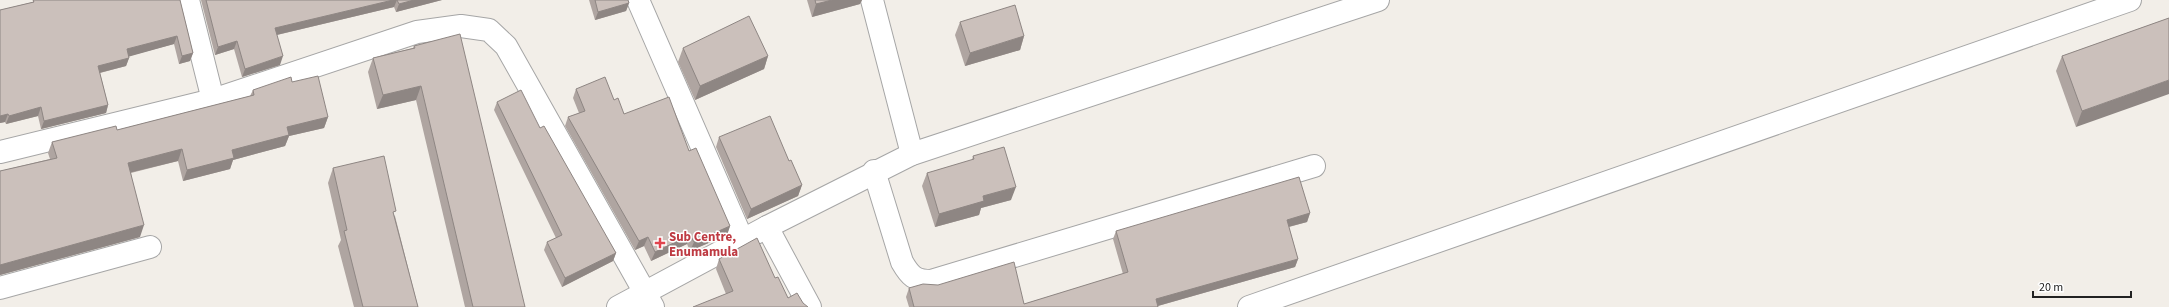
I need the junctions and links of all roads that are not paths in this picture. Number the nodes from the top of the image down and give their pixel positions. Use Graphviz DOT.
graph roads {
  1 [pos="188,0"];
  2 [pos="638,0"];
  3 [pos="872,0"];
  4 [pos="1378,0"];
  5 [pos="2130,0"];
  6 [pos="1328,7"];
  7 [pos="213,100"];
  8 [pos="0,152"];
  9 [pos="912,154"];
  10 [pos="1314,166"];
  11 [pos="874,171"];
  12 [pos="767,227"];
  13 [pos="743,241"];
  14 [pos="150,247"];
  15 [pos="0,288"];
  16 [pos="649,300"];
  17 [pos="618,307"];
  18 [pos="810,307"];
  19 [pos="1250,307"];
  1 -- 7 [label="street"];
  2 -- 13 [label="street"];
  3 -- 9 [label="street"];
  4 -- 6 [label="street"];
  5 -- 19 [label="street"];
  6 -- 9 [label="street"];
  7 -- 8 [label="street"];
  7 -- 16 [label="street"];
  9 -- 11 [label="street"];
  10 -- 11 [label="street"];
  11 -- 12 [label="street"];
  12 -- 13 [label="street"];
  12 -- 18 [label="street"];
  13 -- 16 [label="street"];
  14 -- 15 [label="street"];
  16 -- 17 [label="street"];
}
